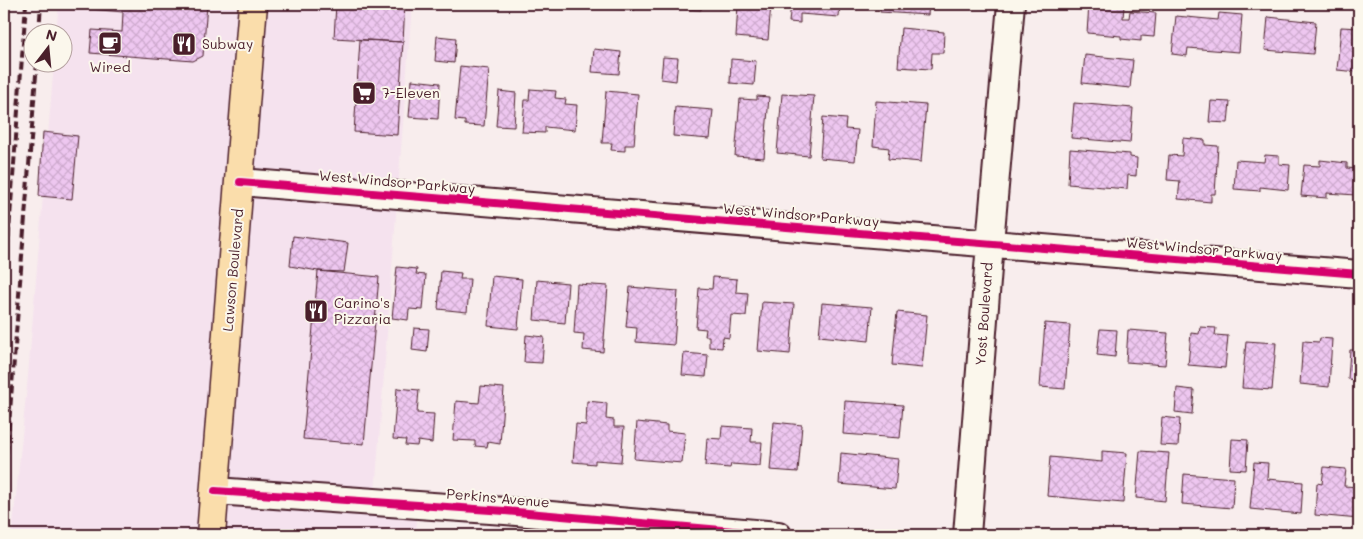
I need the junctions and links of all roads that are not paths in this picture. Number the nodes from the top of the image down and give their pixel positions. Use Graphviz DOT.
graph roads {
  1 [pos="253,4"];
  2 [pos="1011,4"];
  3 [pos="240,182"];
  4 [pos="990,243"];
  5 [pos="1359,274"];
  6 [pos="216,490"];
  7 [pos="211,535"];
  8 [pos="778,535"];
  9 [pos="967,535"];
  1 -- 3 [label="main road, Lawson Boulevard"];
  2 -- 4 [label="street, Yost Boulevard"];
  3 -- 4 [label="street, West Windsor Parkway"];
  3 -- 6 [label="main road, Lawson Boulevard"];
  4 -- 5 [label="street, West Windsor Parkway"];
  4 -- 9 [label="street, Yost Boulevard"];
  6 -- 7 [label="main road, Lawson Boulevard"];
  6 -- 8 [label="street, Perkins Avenue"];
}
